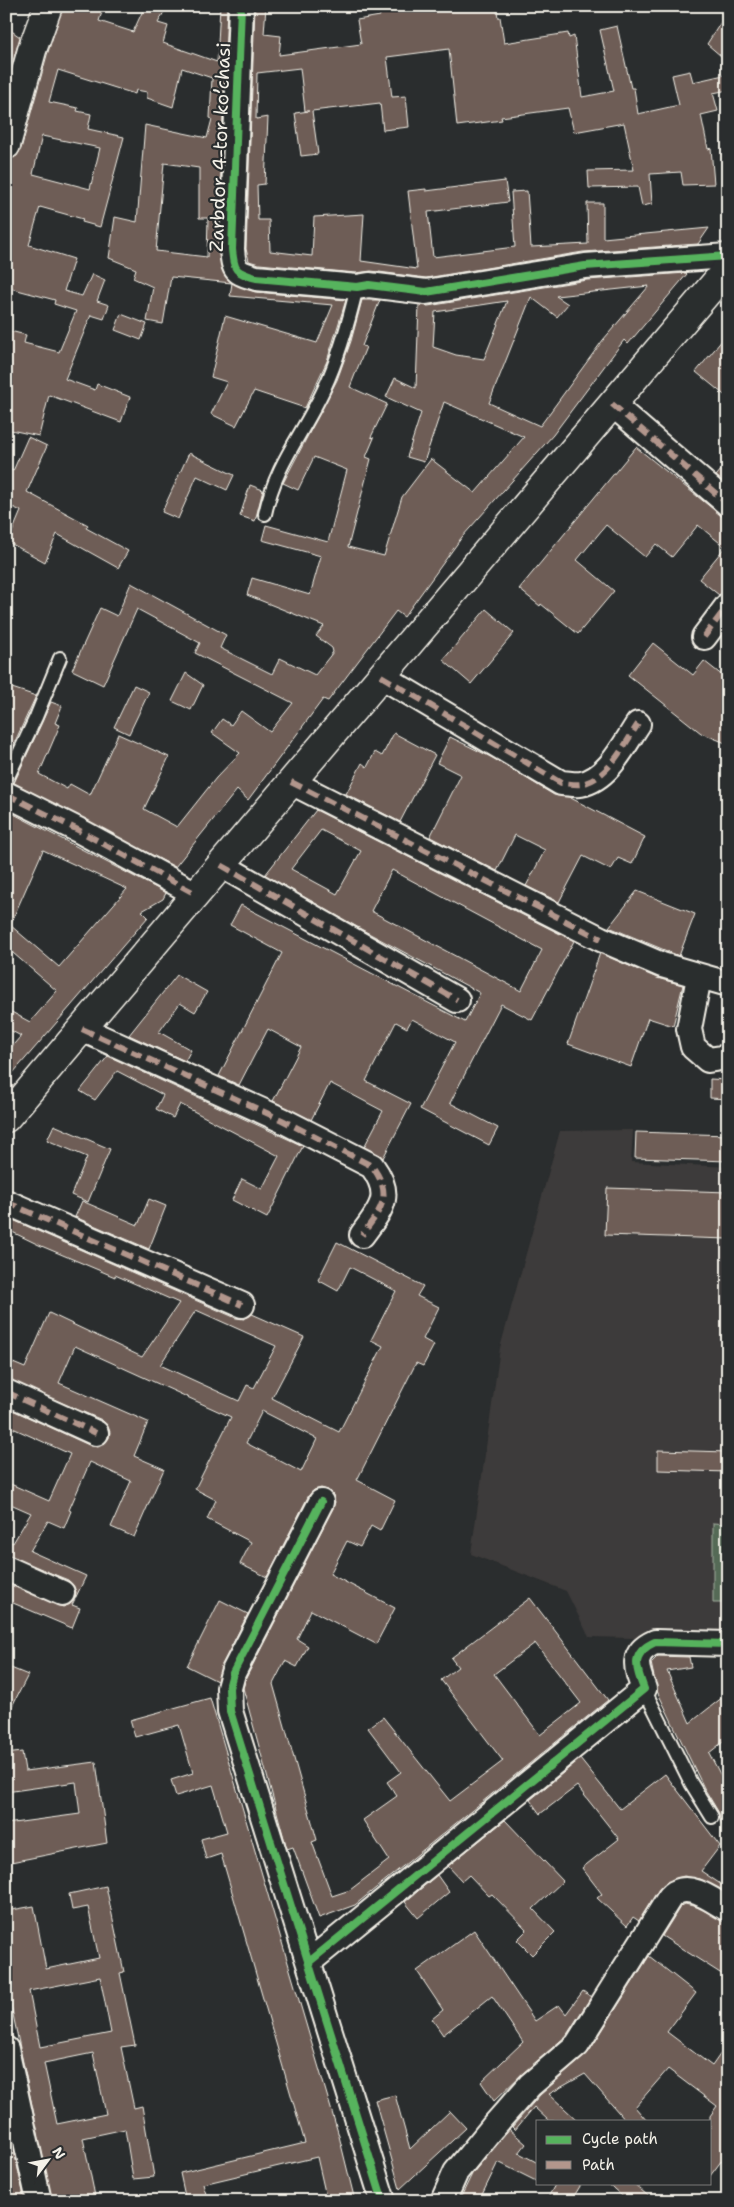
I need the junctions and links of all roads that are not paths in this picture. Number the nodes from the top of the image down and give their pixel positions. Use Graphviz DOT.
graph roads {
  1 [pos="48,6"];
  2 [pos="241,6"];
  3 [pos="6,145"];
  4 [pos="728,256"];
  5 [pos="728,268"];
  6 [pos="357,287"];
  7 [pos="612,404"];
  8 [pos="728,504"];
  9 [pos="265,514"];
  10 [pos="728,605"];
  11 [pos="704,637"];
  12 [pos="60,658"];
  13 [pos="381,676"];
  14 [pos="638,724"];
  15 [pos="6,780"];
  16 [pos="291,782"];
  17 [pos="6,794"];
  18 [pos="221,865"];
  19 [pos="196,894"];
  20 [pos="699,977"];
  21 [pos="728,984"];
  22 [pos="457,1000"];
  23 [pos="82,1028"];
  24 [pos="728,1057"];
  25 [pos="6,1118"];
  26 [pos="6,1202"];
  27 [pos="362,1234"];
  28 [pos="242,1305"];
  29 [pos="6,1392"];
  30 [pos="96,1433"];
  31 [pos="321,1502"];
  32 [pos="6,1568"];
  33 [pos="62,1593"];
  34 [pos="728,1644"];
  35 [pos="644,1689"];
  36 [pos="712,1817"];
  37 [pos="728,1910"];
  38 [pos="309,1962"];
  39 [pos="6,2049"];
  40 [pos="39,2201"];
  41 [pos="383,2201"];
  42 [pos="443,2201"];
  1 -- 3 [label="main road"];
  2 -- 6 [label="street, Zarbdor 4-tor koʼchasi"];
  4 -- 6 [label="street, Zarbdor 4-tor koʼchasi"];
  5 -- 7 [label="main road"];
  6 -- 9 [label="lane"];
  7 -- 8 [label="street"];
  7 -- 13 [label="main road"];
  10 -- 11 [label="street"];
  12 -- 15 [label="lane"];
  13 -- 14 [label="street"];
  13 -- 16 [label="main road"];
  16 -- 18 [label="main road"];
  16 -- 20 [label="street"];
  17 -- 19 [label="street"];
  18 -- 19 [label="main road"];
  18 -- 22 [label="street"];
  19 -- 23 [label="main road"];
  20 -- 21 [label="street"];
  20 -- 24 [label="street"];
  23 -- 25 [label="main road"];
  23 -- 27 [label="street"];
  26 -- 28 [label="street"];
  29 -- 30 [label="street"];
  31 -- 38 [label="street"];
  32 -- 33 [label="street"];
  34 -- 35 [label="street"];
  35 -- 36 [label="lane"];
  35 -- 38 [label="street"];
  37 -- 42 [label="street"];
  38 -- 41 [label="street"];
  39 -- 40 [label="street"];
}
